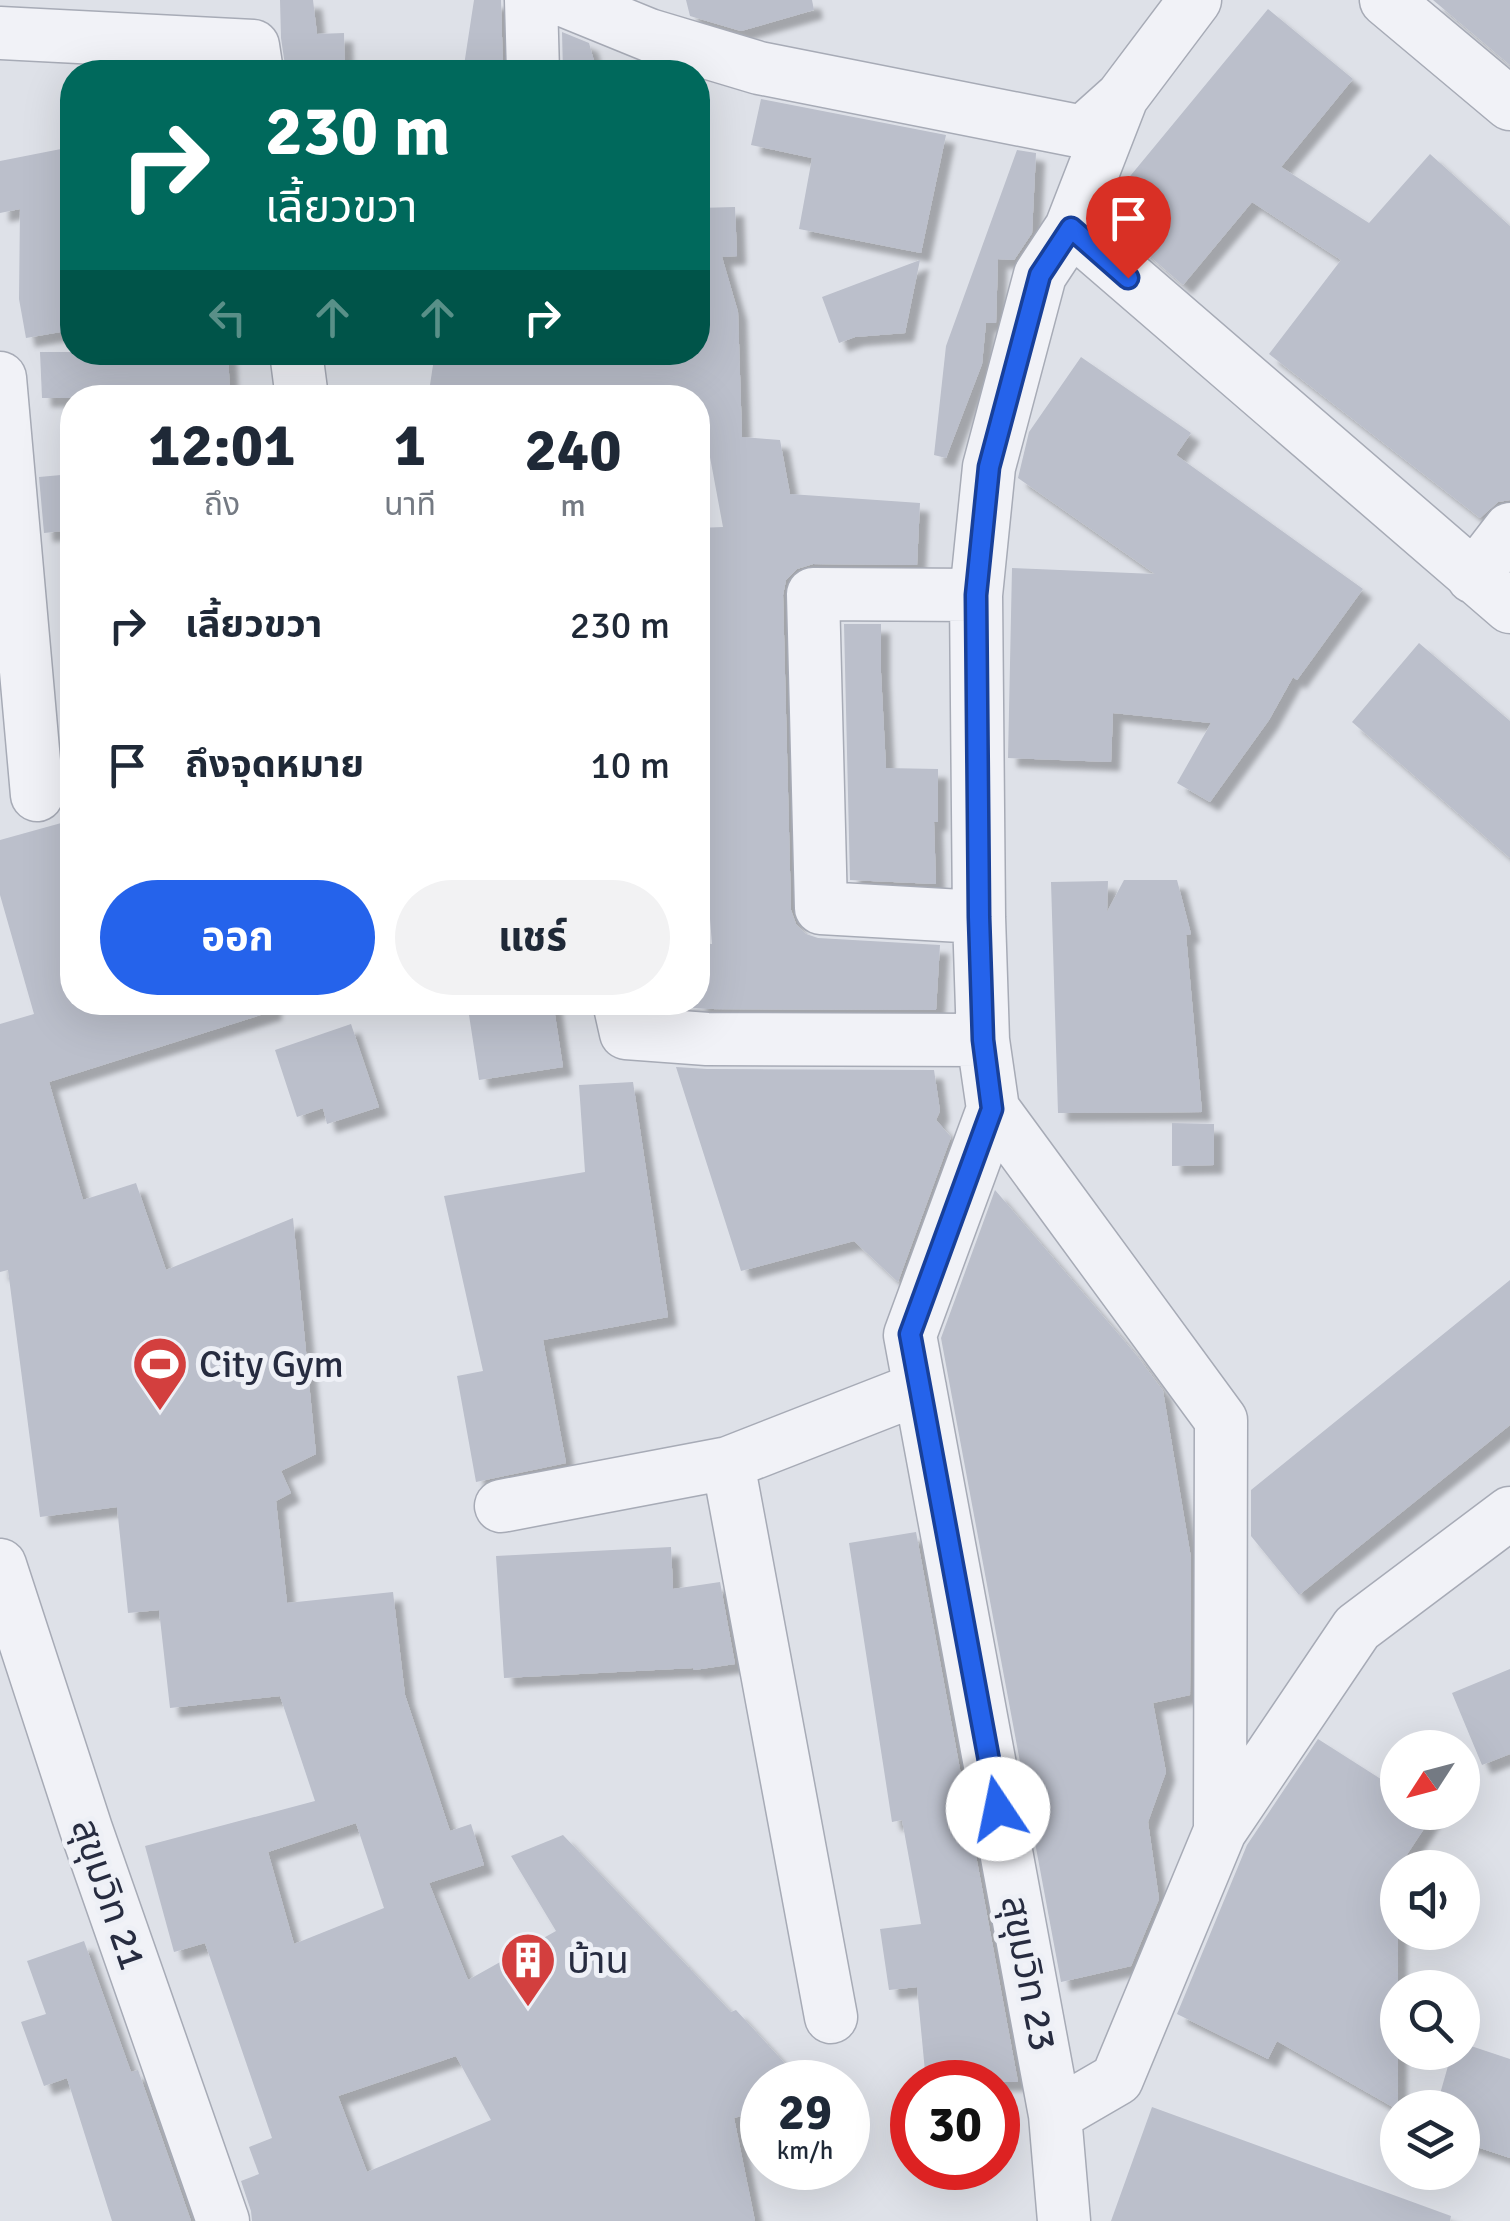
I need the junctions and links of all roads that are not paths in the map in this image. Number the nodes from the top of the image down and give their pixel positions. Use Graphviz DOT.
graph roads {
  1 [pos="531,0"];
  2 [pos="562,0"];
  3 [pos="1195,0"];
  4 [pos="1386,0"];
  5 [pos="0,33"];
  6 [pos="255,60"];
  7 [pos="533,60"];
  8 [pos="1122,96"];
  9 [pos="1510,104"];
  10 [pos="1071,228"];
  11 [pos="0,378"];
  12 [pos="1510,529"];
  13 [pos="1492,592"];
  14 [pos="976,595"];
  15 [pos="36,797"];
  16 [pos="979,917"];
  17 [pos="622,1015"];
  18 [pos="983,1040"];
  19 [pos="992,1109"];
  20 [pos="920,1388"];
  21 [pos="728,1463"];
  22 [pos="501,1506"];
  23 [pos="1510,1513"];
  24 [pos="0,1565"];
  25 [pos="1220,1831"];
  26 [pos="831,2017"];
  27 [pos="1055,2115"];
  28 [pos="223,2221"];
  29 [pos="1064,2221"];
  1 -- 7 [label="street"];
  2 -- 8 [label="street"];
  3 -- 8 [label="street, สุขุมวิท 23"];
  4 -- 9 [label="street"];
  5 -- 6 [label="street"];
  8 -- 10 [label="street, สุขุมวิท 23"];
  10 -- 13 [label="street"];
  10 -- 14 [label="street, สุขุมวิท 23"];
  11 -- 15 [label="street"];
  12 -- 13 [label="street"];
  14 -- 16 [label="street, สุขุมวิท 23"];
  14 -- 16 [label="street"];
  16 -- 18 [label="street, สุขุมวิท 23"];
  17 -- 18 [label="street"];
  18 -- 19 [label="street, สุขุมวิท 23"];
  19 -- 20 [label="street, สุขุมวิท 23"];
  19 -- 25 [label="street"];
  20 -- 21 [label="street"];
  20 -- 27 [label="street, สุขุมวิท 23"];
  21 -- 22 [label="street"];
  21 -- 26 [label="street"];
  23 -- 25 [label="street"];
  24 -- 28 [label="street, สุขุมวิท 21"];
  25 -- 27 [label="street"];
  27 -- 29 [label="street, สุขุมวิท 23"];
}
